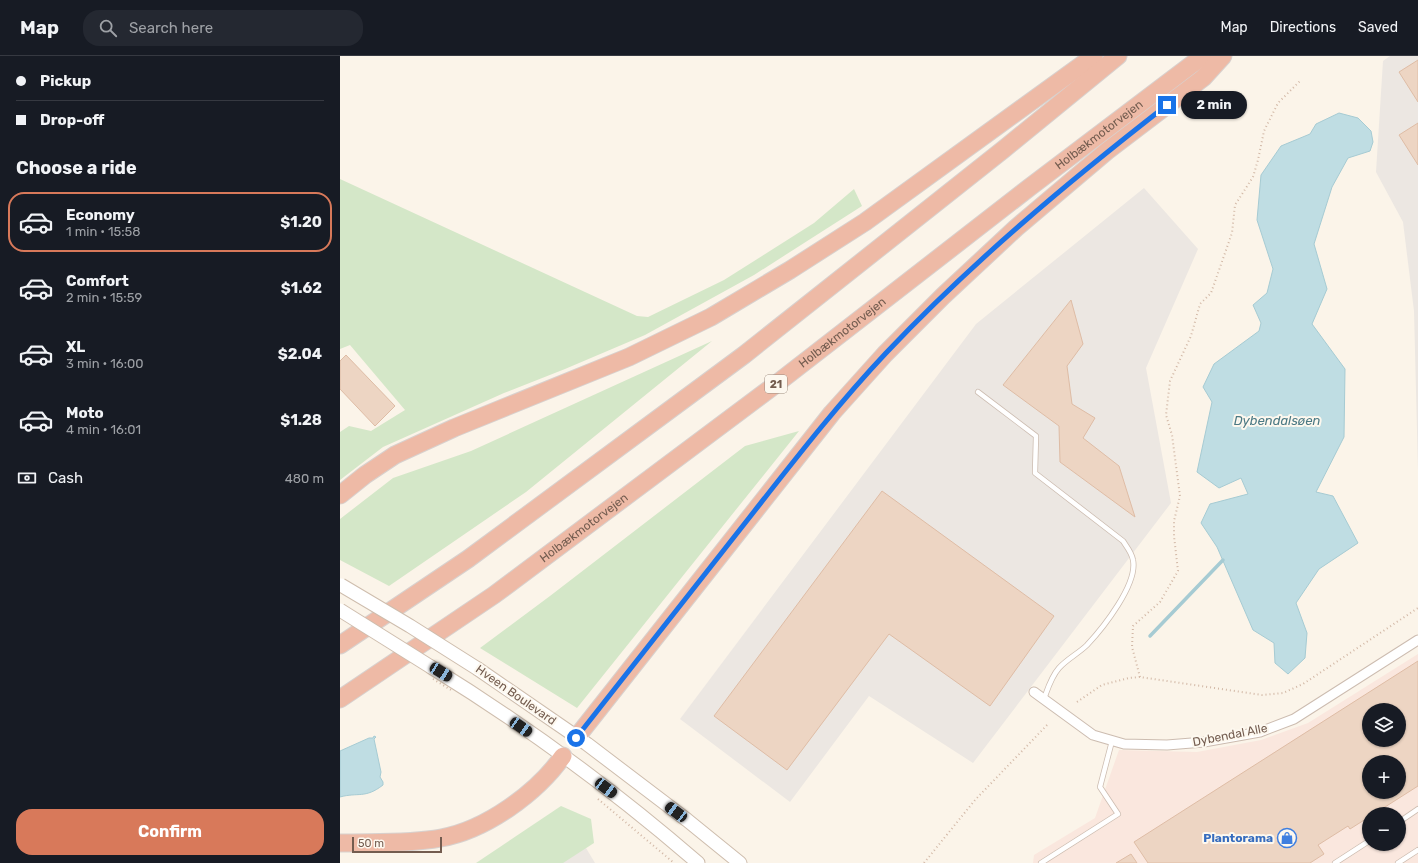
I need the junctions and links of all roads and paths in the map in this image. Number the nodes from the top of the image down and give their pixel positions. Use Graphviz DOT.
graph roads {
  1 [pos="1094,56"];
  2 [pos="1118,56"];
  3 [pos="1203,56"];
  4 [pos="1223,56"];
  5 [pos="1300,81"];
  6 [pos="978,392"];
  7 [pos="340,495"];
  8 [pos="340,585"];
  9 [pos="1418,608"];
  10 [pos="340,610"];
  11 [pos="1418,640"];
  12 [pos="340,646"];
  13 [pos="1140,677"];
  14 [pos="1034,692"];
  15 [pos="340,699"];
  16 [pos="1044,699"];
  17 [pos="1077,702"];
  18 [pos="1049,723"];
  19 [pos="576,738"];
  20 [pos="1112,741"];
  21 [pos="563,756"];
  22 [pos="1418,809"];
  23 [pos="1406,817"];
  24 [pos="340,843"];
  25 [pos="1362,846"];
  26 [pos="1418,850"];
  27 [pos="698,863"];
  28 [pos="740,863"];
  29 [pos="924,863"];
  30 [pos="1041,863"];
  31 [pos="1335,863"];
  32 [pos="1398,863"];
  1 -- 7 [label="highway"];
  2 -- 12 [label="highway"];
  3 -- 15 [label="highway, Holbækmotorvejen / 21"];
  4 -- 19 [label="highway"];
  5 -- 13 [label="path"];
  6 -- 16 [label="lane"];
  8 -- 19 [label="street, Hveen Boulevard, bridge"];
  9 -- 13 [label="path"];
  10 -- 21 [label="street, Hveen Boulevard, bridge"];
  11 -- 20 [label="street, Dybendal Alle"];
  13 -- 17 [label="path"];
  14 -- 16 [label="street, Dybendal Alle"];
  16 -- 20 [label="street, Dybendal Alle"];
  18 -- 29 [label="path"];
  19 -- 21 [label="street"];
  19 -- 28 [label="street, Hveen Boulevard"];
  20 -- 30 [label="lane"];
  21 -- 24 [label="highway"];
  21 -- 27 [label="street, Hveen Boulevard"];
  22 -- 23 [label="lane"];
  25 -- 31 [label="lane"];
  26 -- 32 [label="lane"];
}
